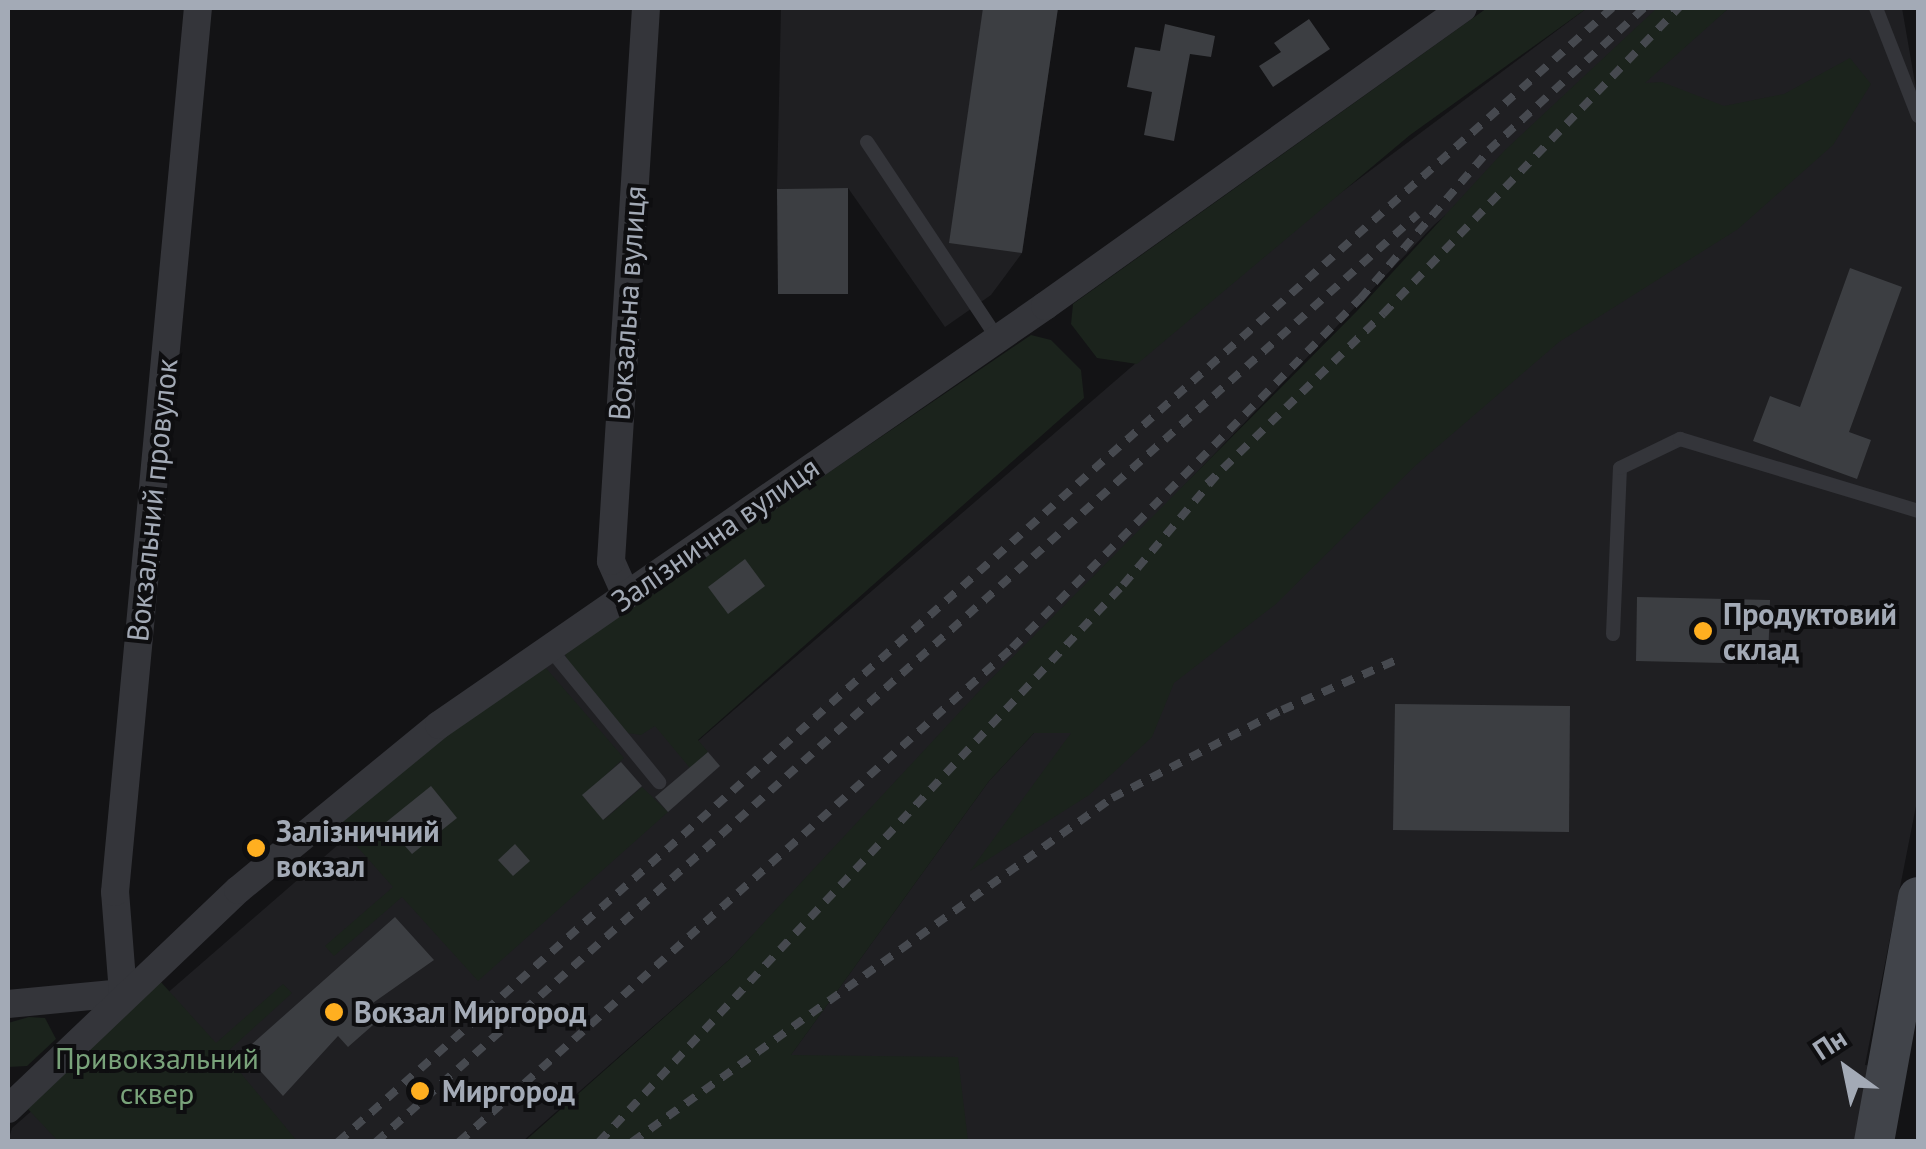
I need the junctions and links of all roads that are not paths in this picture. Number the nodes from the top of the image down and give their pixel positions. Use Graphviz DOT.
graph roads {
  1 [pos="198,8"];
  2 [pos="646,8"];
  3 [pos="1876,8"];
  4 [pos="1455,9"];
  5 [pos="1918,116"];
  6 [pos="867,142"];
  7 [pos="998,339"];
  8 [pos="1918,511"];
  9 [pos="626,595"];
  10 [pos="1613,634"];
  11 [pos="551,650"];
  12 [pos="659,782"];
  13 [pos="1918,898"];
  14 [pos="123,994"];
  15 [pos="8,1004"];
  16 [pos="8,1109"];
  17 [pos="1874,1142"];
  1 -- 14 [label="street, Вокзальний провулок"];
  2 -- 9 [label="street, Вокзальна вулиця"];
  3 -- 5 [label="lane"];
  4 -- 7 [label="street, Залізнична вулиця"];
  6 -- 7 [label="lane"];
  7 -- 9 [label="street, Залізнична вулиця"];
  8 -- 10 [label="lane"];
  9 -- 11 [label="street, Залізнична вулиця"];
  11 -- 12 [label="lane"];
  11 -- 14 [label="street, Залізнична вулиця"];
  13 -- 17 [label="street"];
  14 -- 15 [label="street"];
  14 -- 16 [label="street, Залізнична вулиця"];
}
